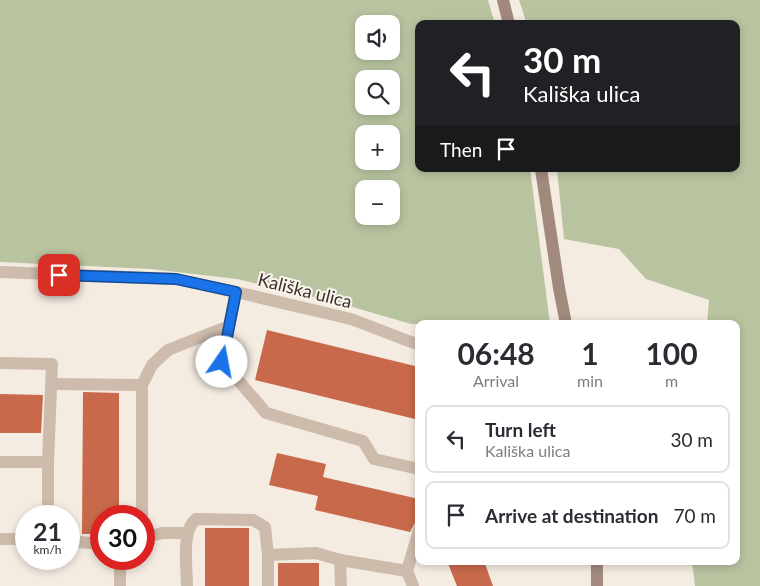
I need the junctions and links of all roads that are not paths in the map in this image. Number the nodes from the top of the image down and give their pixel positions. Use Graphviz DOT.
graph roads {
  1 [pos="503,0"];
  2 [pos="508,20"];
  3 [pos="541,172"];
  4 [pos="0,272"];
  5 [pos="236,292"];
  6 [pos="565,320"];
  7 [pos="229,326"];
  8 [pos="415,343"];
  9 [pos="0,364"];
  10 [pos="52,384"];
  11 [pos="142,384"];
  12 [pos="0,462"];
  13 [pos="48,462"];
  14 [pos="415,468"];
  15 [pos="48,505"];
  16 [pos="142,505"];
  17 [pos="187,533"];
  18 [pos="155,535"];
  19 [pos="15,538"];
  20 [pos="0,539"];
  21 [pos="415,544"];
  22 [pos="268,555"];
  23 [pos="340,560"];
  24 [pos="597,565"];
  25 [pos="120,570"];
  26 [pos="407,571"];
  27 [pos="120,586"];
  28 [pos="187,586"];
  29 [pos="268,586"];
  30 [pos="341,586"];
  31 [pos="413,586"];
  32 [pos="597,586"];
  1 -- 2 [label="street"];
  3 -- 6 [label="street"];
  4 -- 5 [label="street, Kališka ulica"];
  5 -- 7 [label="street"];
  5 -- 8 [label="street, Kališka ulica"];
  7 -- 11 [label="street"];
  7 -- 14 [label="street"];
  9 -- 10 [label="street"];
  10 -- 11 [label="street"];
  10 -- 13 [label="street"];
  11 -- 16 [label="street"];
  12 -- 13 [label="street"];
  13 -- 15 [label="street"];
  17 -- 18 [label="street"];
  17 -- 22 [label="street"];
  17 -- 28 [label="street"];
  19 -- 20 [label="street"];
  21 -- 26 [label="street"];
  22 -- 23 [label="street"];
  22 -- 29 [label="street"];
  23 -- 26 [label="street"];
  23 -- 30 [label="street"];
  24 -- 32 [label="street"];
  25 -- 27 [label="street"];
  26 -- 31 [label="street"];
}
